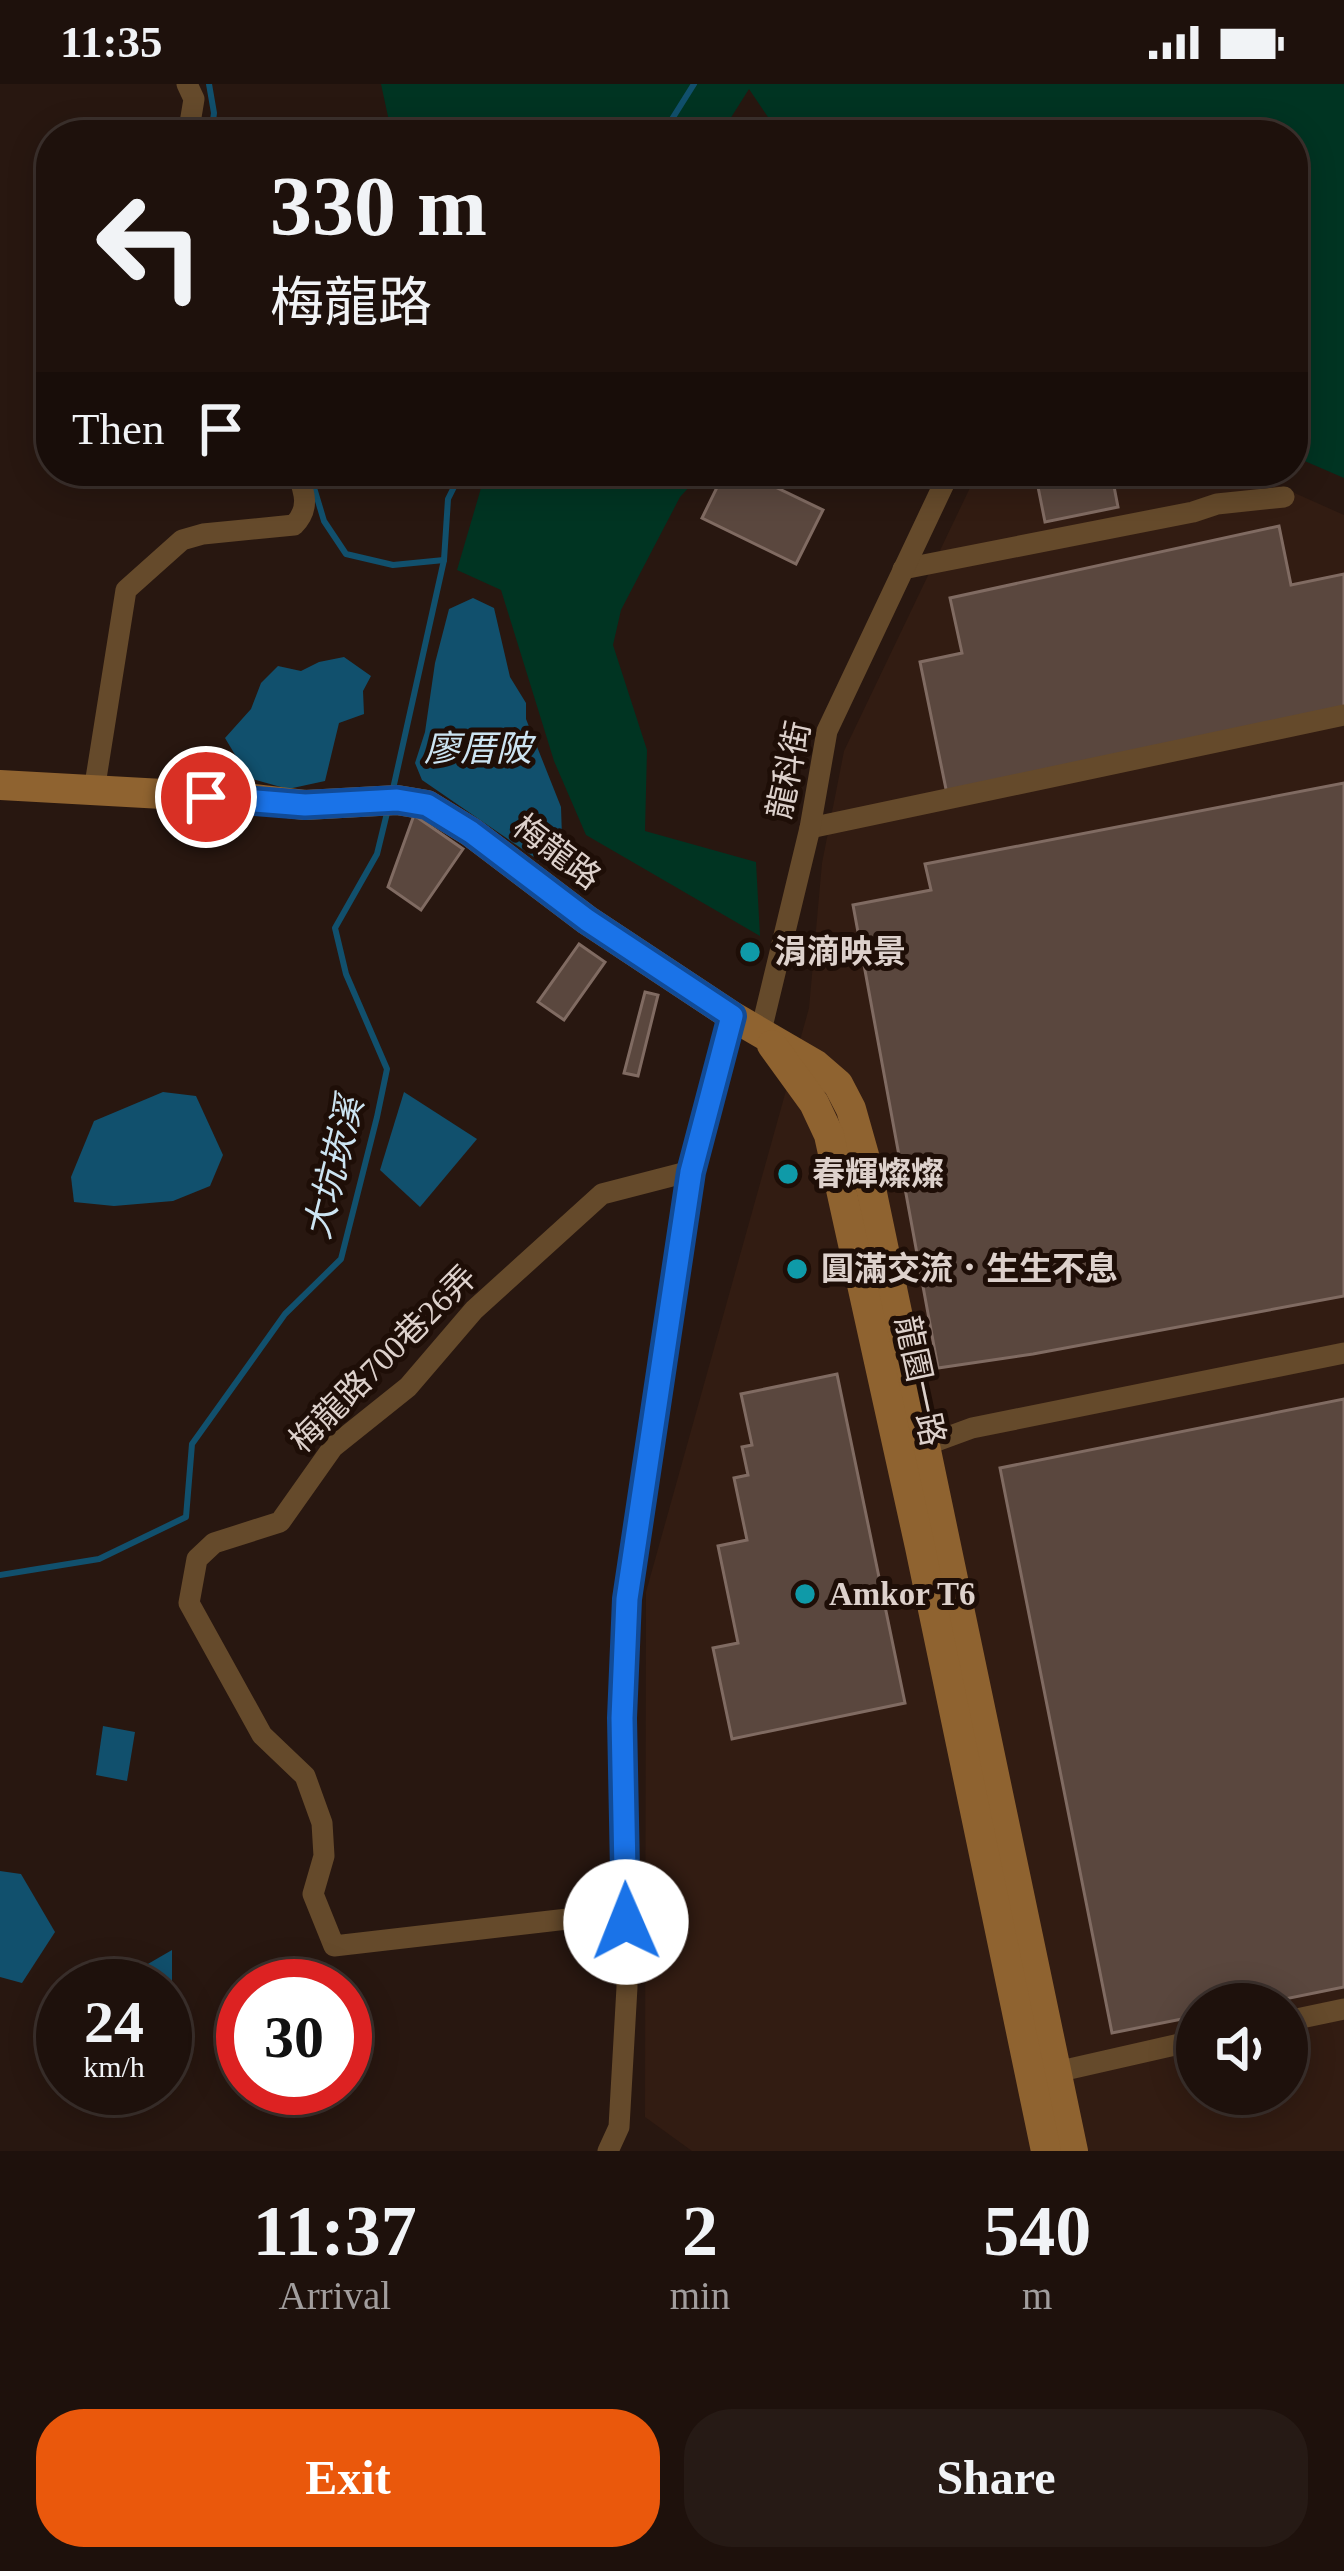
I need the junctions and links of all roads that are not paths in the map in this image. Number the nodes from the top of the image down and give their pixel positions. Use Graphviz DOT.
graph roads {
  1 [pos="188,84"];
  2 [pos="190,120"];
  3 [pos="303,486"];
  4 [pos="943,486"];
  5 [pos="1284,497"];
  6 [pos="903,569"];
  7 [pos="1344,715"];
  8 [pos="0,785"];
  9 [pos="94,791"];
  10 [pos="810,828"];
  11 [pos="732,1016"];
  12 [pos="761,1031"];
  13 [pos="691,1172"];
  14 [pos="1344,1353"];
  15 [pos="912,1450"];
  16 [pos="626,1922"];
  17 [pos="1344,2009"];
  18 [pos="1308,2017"];
  19 [pos="1176,2045"];
  20 [pos="1043,2074"];
  21 [pos="608,2151"];
  22 [pos="1046,2151"];
  23 [pos="1073,2151"];
  1 -- 2 [label="street"];
  3 -- 9 [label="street"];
  4 -- 6 [label="street, 龍科街"];
  5 -- 6 [label="street"];
  6 -- 10 [label="street, 龍科街"];
  7 -- 10 [label="street"];
  8 -- 9 [label="street, 梅龍路"];
  9 -- 11 [label="street, 梅龍路"];
  10 -- 12 [label="street, 龍科街"];
  11 -- 12 [label="street, 梅龍路"];
  11 -- 13 [label="street"];
  12 -- 15 [label="street, 龍園一路"];
  13 -- 16 [label="street"];
  13 -- 16 [label="street, 梅龍路700巷26弄"];
  14 -- 15 [label="street"];
  15 -- 20 [label="street, 龍園一路"];
  16 -- 21 [label="street"];
  17 -- 18 [label="street"];
  19 -- 20 [label="street"];
  20 -- 22 [label="street, 龍園一路"];
  20 -- 23 [label="street, 龍園一路"];
}
